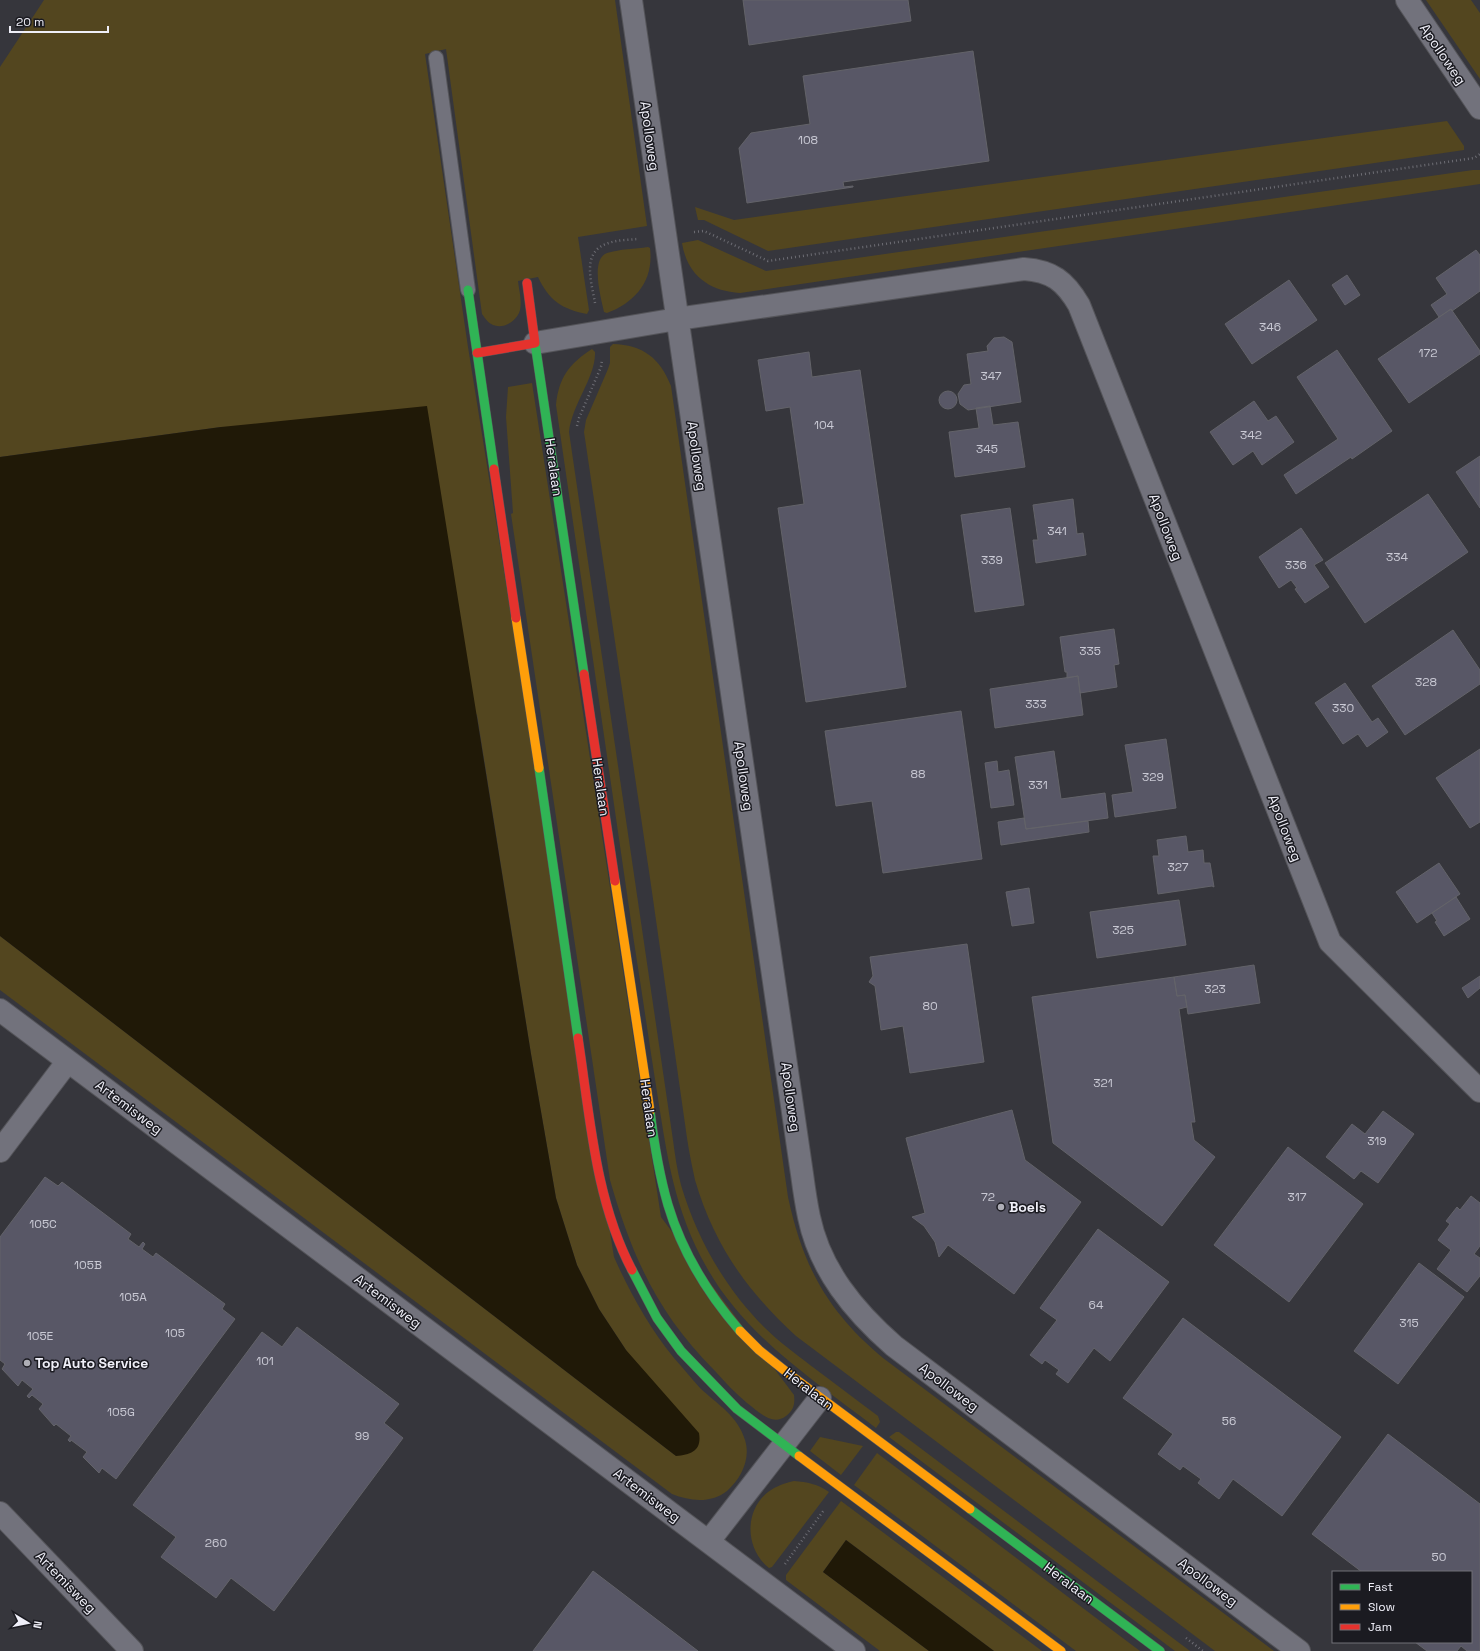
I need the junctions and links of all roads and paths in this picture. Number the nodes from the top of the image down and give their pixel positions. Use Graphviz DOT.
graph roads {
  1 [pos="631,0"];
  2 [pos="1407,0"];
  3 [pos="436,58"];
  4 [pos="1480,108"];
  5 [pos="1480,154"];
  6 [pos="665,235"];
  7 [pos="607,243"];
  8 [pos="527,283"];
  9 [pos="468,290"];
  10 [pos="677,319"];
  11 [pos="536,343"];
  12 [pos="477,353"];
  13 [pos="0,1010"];
  14 [pos="68,1061"];
  15 [pos="1480,1091"];
  16 [pos="0,1151"];
  17 [pos="820,1398"];
  18 [pos="783,1444"];
  19 [pos="0,1513"];
  20 [pos="709,1541"];
  21 [pos="132,1651"];
  22 [pos="854,1651"];
  23 [pos="1061,1651"];
  24 [pos="1160,1651"];
  25 [pos="1299,1651"];
  1 -- 6 [label="street, Apolloweg"];
  2 -- 4 [label="street, Apolloweg"];
  3 -- 9 [label="lane"];
  5 -- 6 [label="path"];
  6 -- 7 [label="path"];
  6 -- 10 [label="street, Apolloweg"];
  8 -- 11 [label="street, Heralaan"];
  9 -- 12 [label="street"];
  10 -- 11 [label="street"];
  10 -- 15 [label="street, Apolloweg"];
  10 -- 25 [label="street, Apolloweg"];
  11 -- 12 [label="street"];
  11 -- 17 [label="street, Heralaan"];
  12 -- 18 [label="street"];
  13 -- 14 [label="street, Artemisweg"];
  14 -- 16 [label="street"];
  14 -- 20 [label="street, Artemisweg"];
  17 -- 18 [label="street"];
  17 -- 24 [label="street, Heralaan"];
  18 -- 20 [label="street"];
  18 -- 23 [label="street"];
  19 -- 21 [label="street, Artemisweg"];
  20 -- 22 [label="street, Artemisweg"];
}
